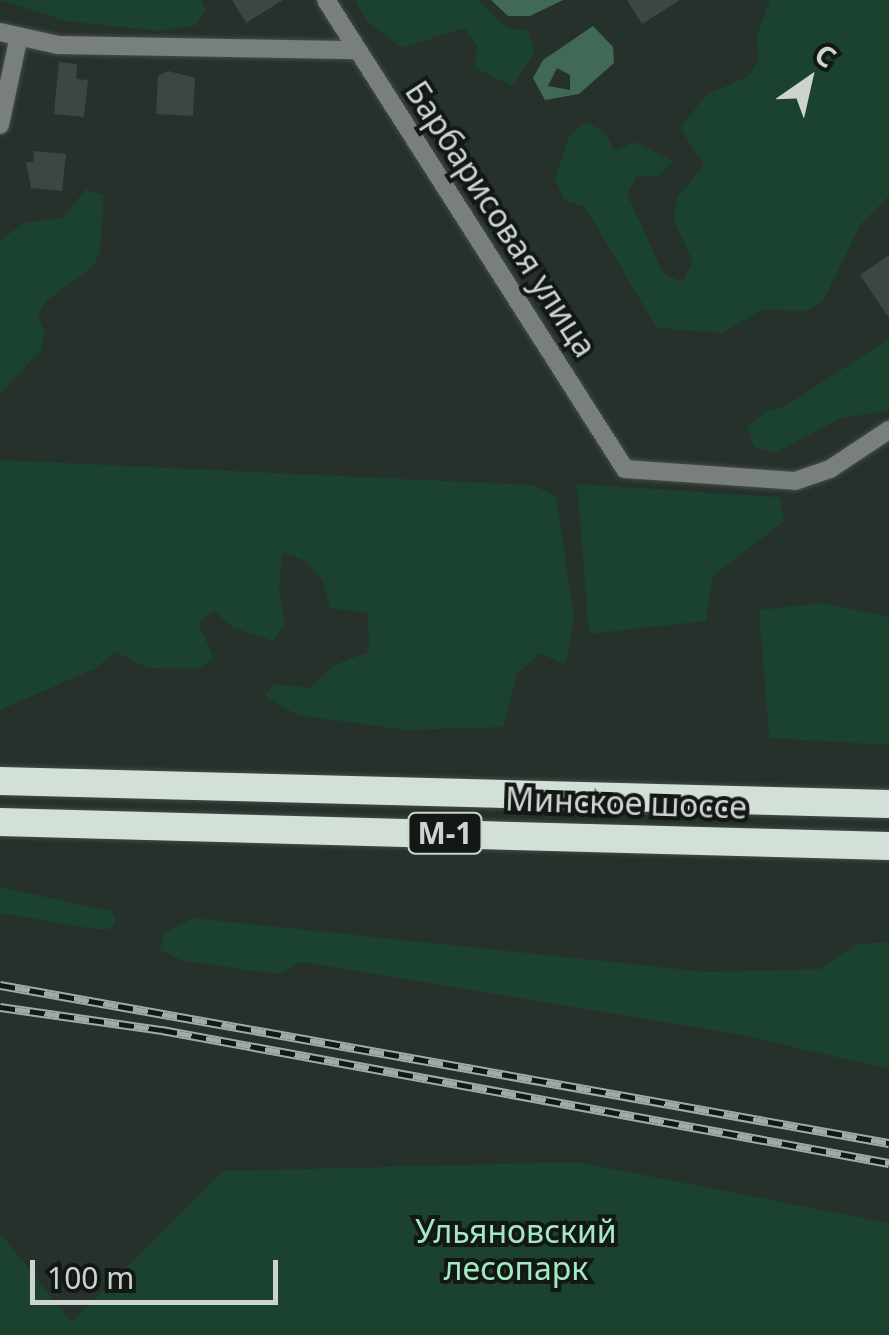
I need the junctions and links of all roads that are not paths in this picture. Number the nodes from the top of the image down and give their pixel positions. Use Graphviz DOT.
graph roads {
  1 [pos="326,0"];
  2 [pos="0,32"];
  3 [pos="18,40"];
  4 [pos="358,50"];
  5 [pos="0,125"];
  6 [pos="889,430"];
  7 [pos="0,782"];
  8 [pos="889,804"];
  9 [pos="0,822"];
  10 [pos="889,846"];
  1 -- 4 [label="street, Барбарисовая улица"];
  2 -- 3 [label="street"];
  3 -- 4 [label="street"];
  3 -- 5 [label="street"];
  4 -- 6 [label="street, Барбарисовая улица"];
  7 -- 8 [label="highway, Минское шоссе / М-1"];
  9 -- 10 [label="highway, Минское шоссе / М-1"];
}
